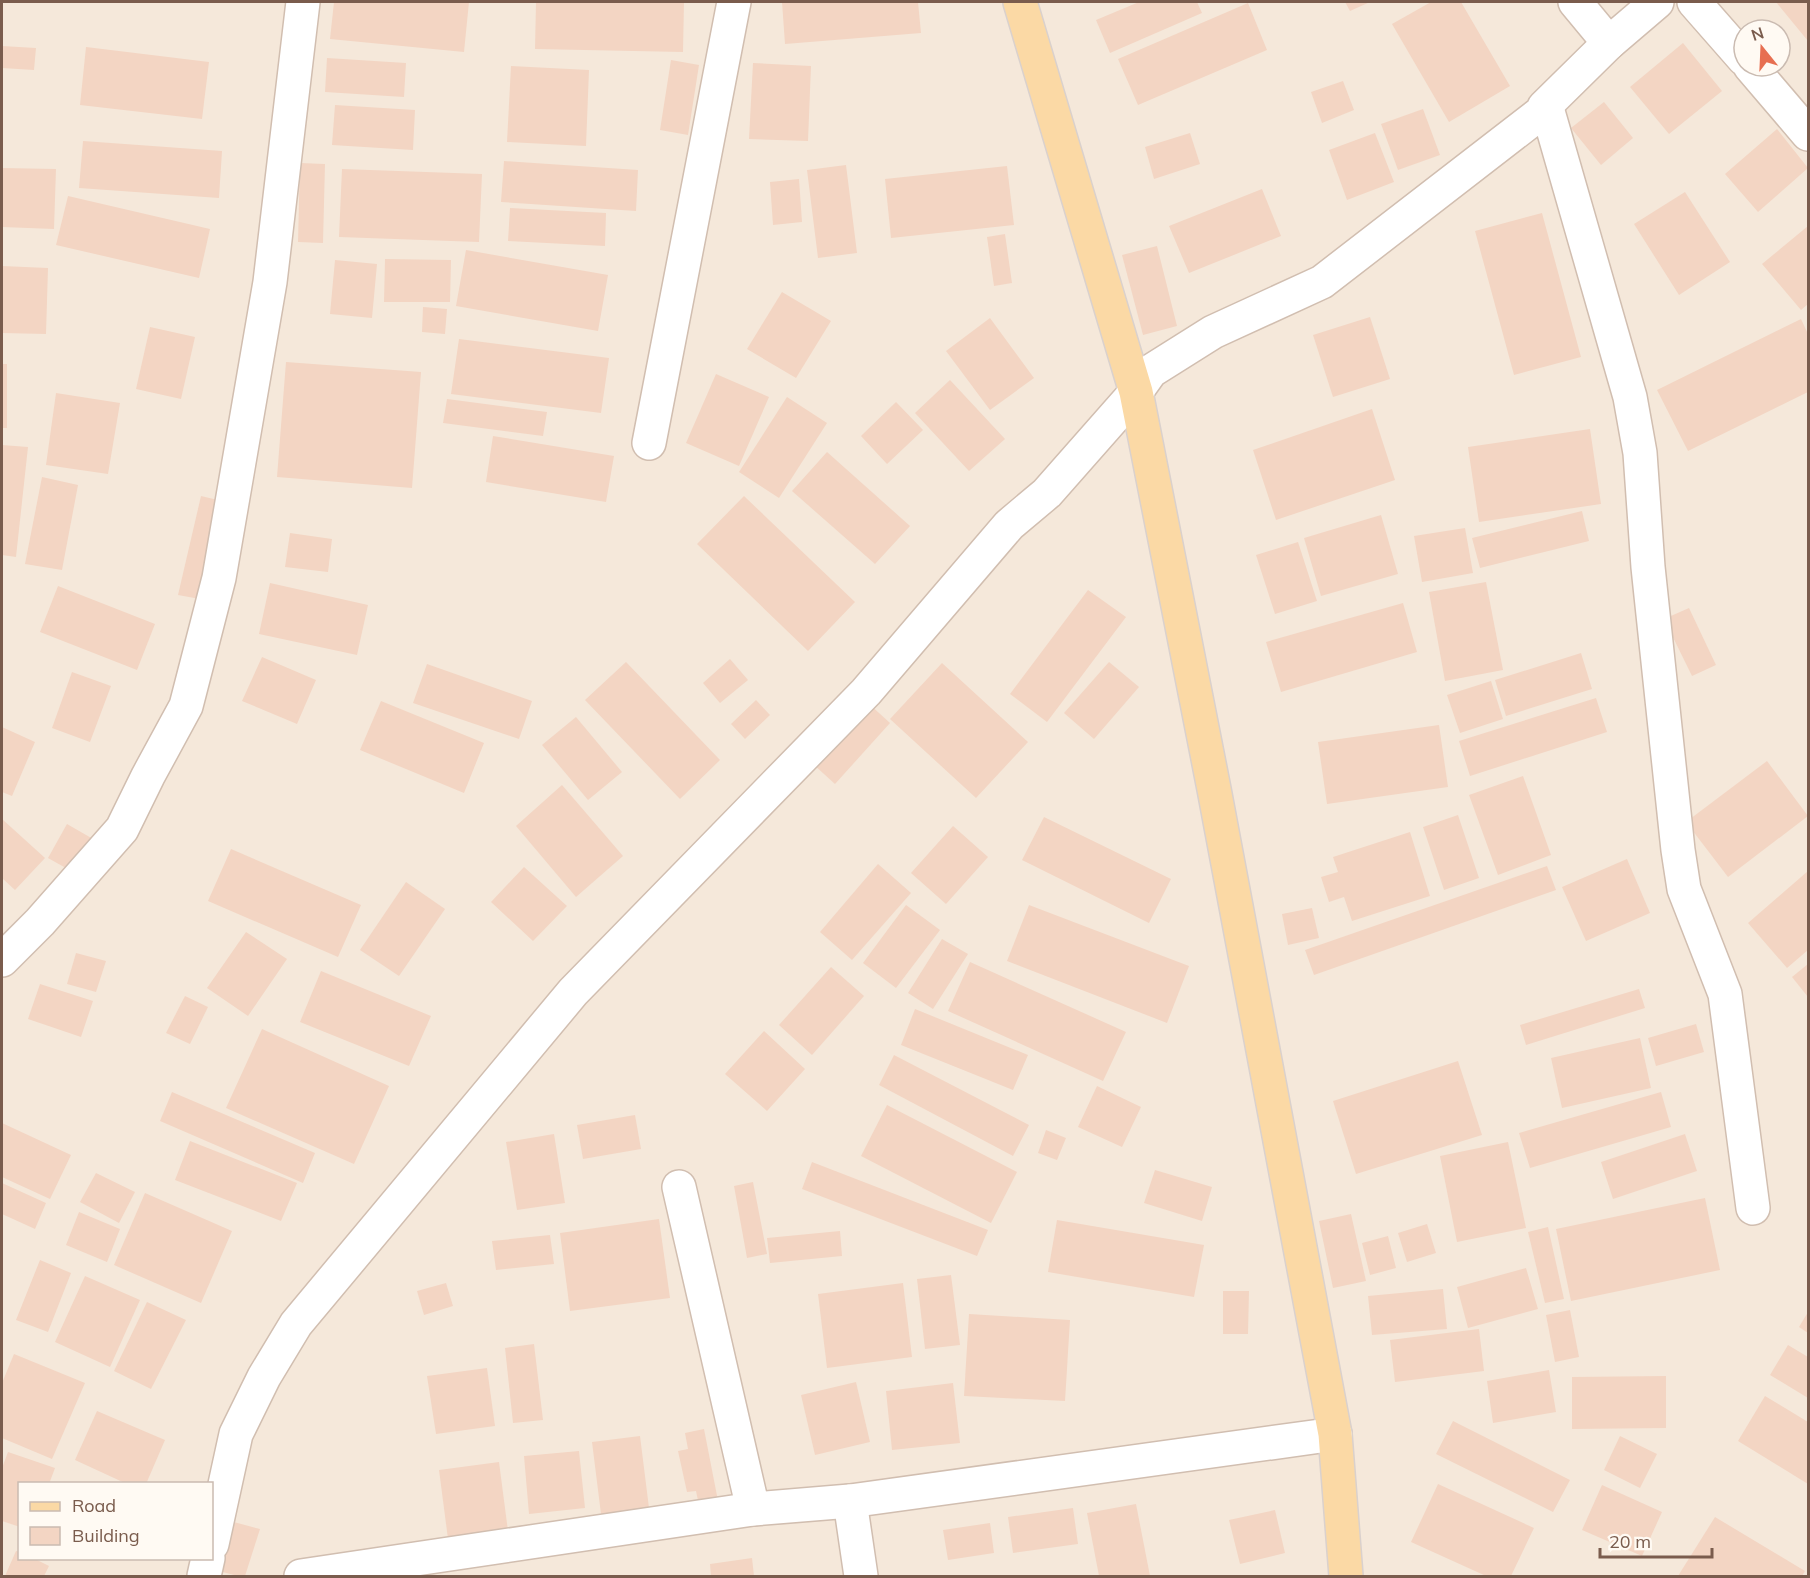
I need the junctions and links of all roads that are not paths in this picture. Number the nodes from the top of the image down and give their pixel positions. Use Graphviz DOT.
graph roads {
  1 [pos="303,2"];
  2 [pos="734,2"];
  3 [pos="1020,2"];
  4 [pos="1575,2"];
  5 [pos="1657,2"];
  6 [pos="1694,2"];
  7 [pos="1609,43"];
  8 [pos="1732,45"];
  9 [pos="1760,78"];
  10 [pos="1547,108"];
  11 [pos="1809,134"];
  12 [pos="1136,392"];
  13 [pos="649,443"];
  14 [pos="2,960"];
  15 [pos="679,1187"];
  16 [pos="1753,1208"];
  17 [pos="1335,1434"];
  18 [pos="850,1501"];
  19 [pos="753,1509"];
  20 [pos="213,1539"];
  21 [pos="208,1560"];
  22 [pos="204,1576"];
  23 [pos="301,1576"];
  24 [pos="861,1576"];
  25 [pos="1346,1576"];
  1 -- 14 [label="street"];
  2 -- 13 [label="street"];
  3 -- 12 [label="main road"];
  4 -- 7 [label="street"];
  5 -- 7 [label="street"];
  6 -- 8 [label="street"];
  7 -- 10 [label="street"];
  9 -- 11 [label="street"];
  10 -- 12 [label="street"];
  10 -- 16 [label="street"];
  12 -- 17 [label="main road"];
  12 -- 20 [label="street"];
  15 -- 19 [label="street"];
  17 -- 18 [label="street"];
  17 -- 25 [label="main road"];
  18 -- 19 [label="street"];
  18 -- 24 [label="street"];
  19 -- 23 [label="street"];
  21 -- 22 [label="street"];
}
